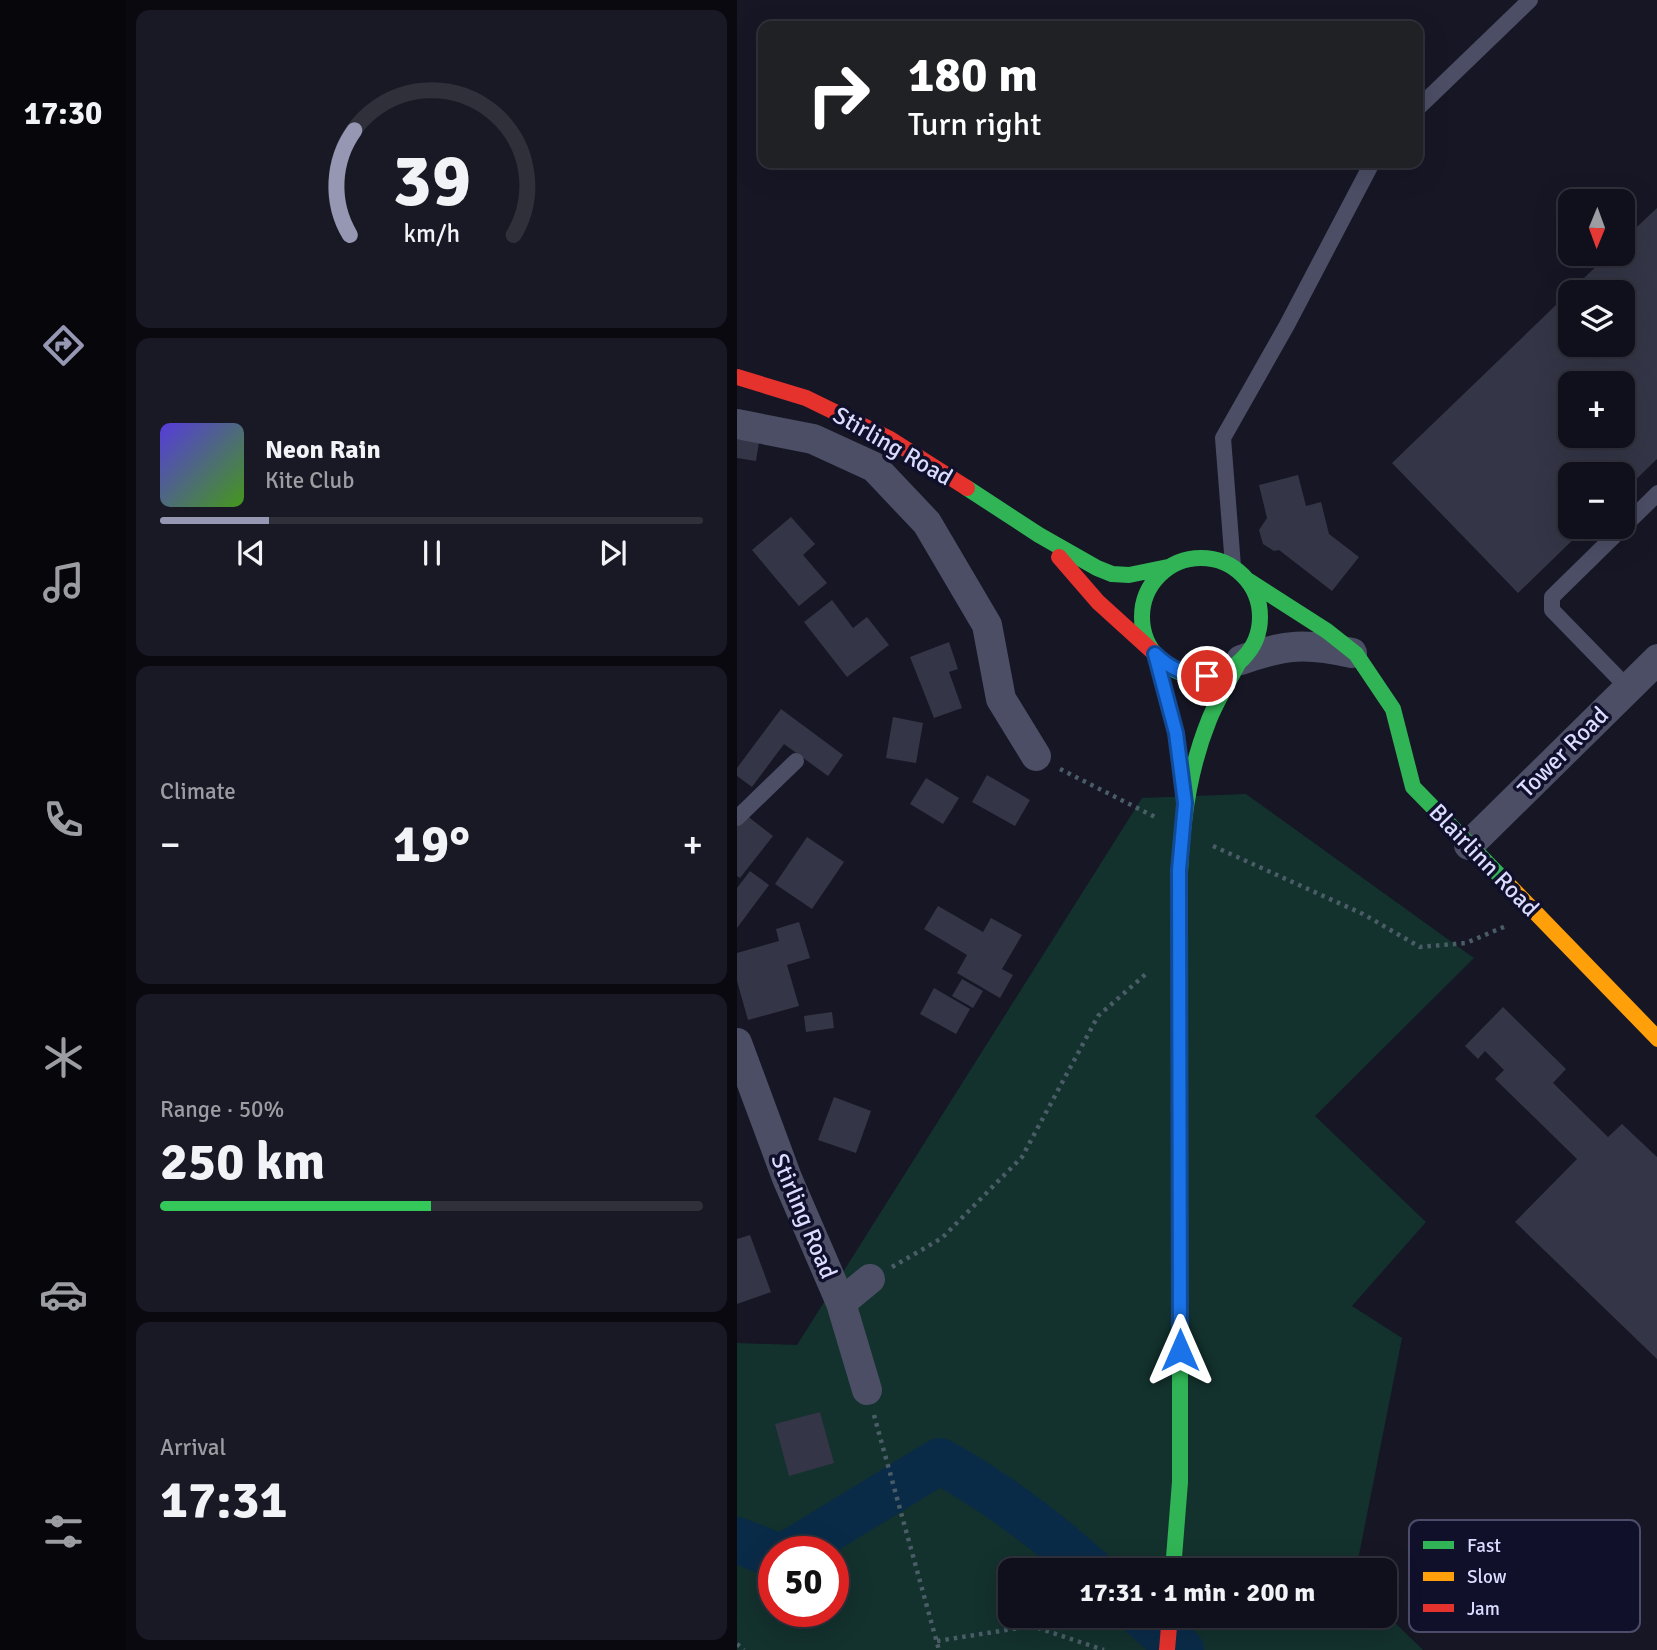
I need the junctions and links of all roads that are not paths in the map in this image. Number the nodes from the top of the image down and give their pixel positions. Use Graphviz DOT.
graph roads {
  1 [pos="1530,0"];
  2 [pos="1423,103"];
  3 [pos="1369,168"];
  4 [pos="737,377"];
  5 [pos="737,424"];
  6 [pos="1657,493"];
  7 [pos="1039,535"];
  8 [pos="1233,566"];
  9 [pos="1168,567"];
  10 [pos="1249,581"];
  11 [pos="1154,653"];
  12 [pos="1356,654"];
  13 [pos="1657,659"];
  14 [pos="1240,661"];
  15 [pos="1628,688"];
  16 [pos="1036,756"];
  17 [pos="796,761"];
  18 [pos="1185,803"];
  19 [pos="737,818"];
  20 [pos="1469,845"];
  21 [pos="1657,1039"];
  22 [pos="737,1043"];
  23 [pos="870,1279"];
  24 [pos="841,1303"];
  25 [pos="867,1390"];
  26 [pos="1174,1558"];
  27 [pos="1169,1628"];
  28 [pos="1167,1650"];
  1 -- 2 [label="lane"];
  3 -- 8 [label="lane"];
  4 -- 7 [label="main road, Stirling Road"];
  5 -- 16 [label="street"];
  6 -- 15 [label="lane"];
  7 -- 9 [label="main road, Stirling Road"];
  7 -- 11 [label="main road, Stirling Road"];
  8 -- 9 [label="main road"];
  8 -- 10 [label="main road"];
  9 -- 11 [label="main road"];
  10 -- 12 [label="main road, Blairlinn Road"];
  10 -- 14 [label="main road"];
  11 -- 14 [label="main road"];
  11 -- 18 [label="main road"];
  12 -- 14 [label="street"];
  12 -- 20 [label="main road, Blairlinn Road"];
  13 -- 15 [label="street, Tower Road"];
  14 -- 18 [label="main road"];
  15 -- 20 [label="street, Tower Road"];
  17 -- 19 [label="lane"];
  18 -- 26 [label="main road"];
  20 -- 21 [label="main road, Blairlinn Road"];
  22 -- 24 [label="street, Stirling Road"];
  23 -- 24 [label="street"];
  24 -- 25 [label="street, Stirling Road"];
  27 -- 28 [label="main road"];
}
